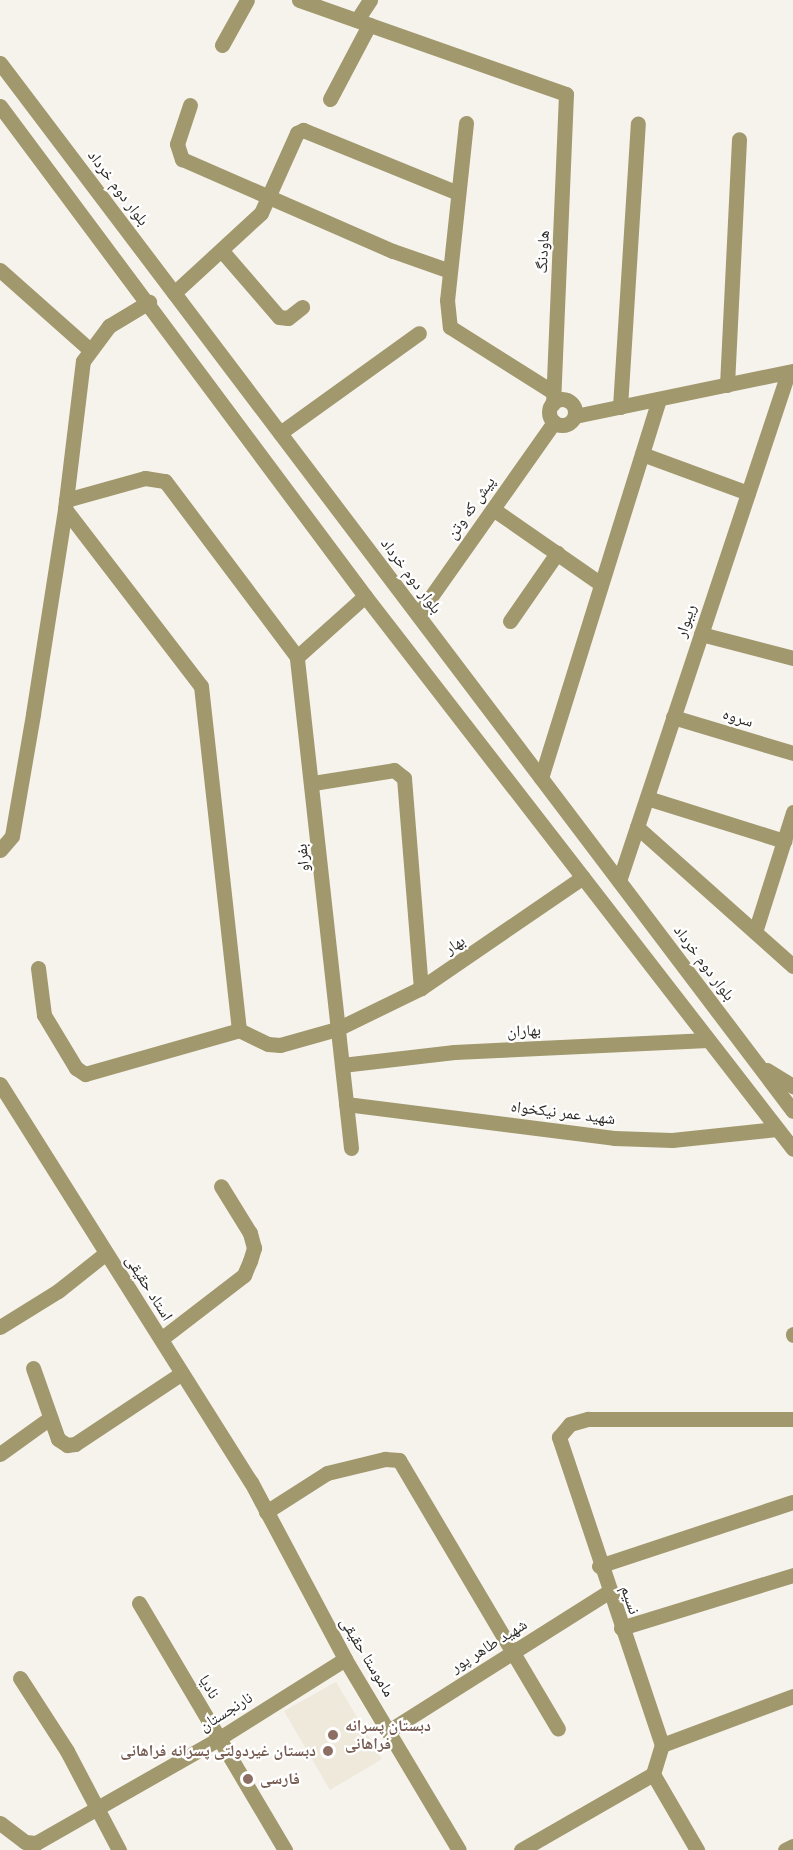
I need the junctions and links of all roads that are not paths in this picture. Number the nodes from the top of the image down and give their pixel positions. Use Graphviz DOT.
graph roads {
  1 [pos="247,0"];
  2 [pos="299,0"];
  3 [pos="370,0"];
  4 [pos="363,23"];
  5 [pos="222,45"];
  6 [pos="0,63"];
  7 [pos="330,99"];
  8 [pos="190,105"];
  9 [pos="0,106"];
  10 [pos="466,123"];
  11 [pos="638,124"];
  12 [pos="0,129"];
  13 [pos="17,129"];
  14 [pos="739,139"];
  15 [pos="458,193"];
  16 [pos="270,198"];
  17 [pos="222,251"];
  18 [pos="0,270"];
  19 [pos="450,271"];
  20 [pos="174,293"];
  21 [pos="149,302"];
  22 [pos="302,307"];
  23 [pos="419,333"];
  24 [pos="89,349"];
  25 [pos="790,372"];
  26 [pos="727,385"];
  27 [pos="553,398"];
  28 [pos="659,399"];
  29 [pos="620,407"];
  30 [pos="575,416"];
  31 [pos="554,422"];
  32 [pos="280,433"];
  33 [pos="642,454"];
  34 [pos="748,493"];
  35 [pos="66,505"];
  36 [pos="493,509"];
  37 [pos="557,553"];
  38 [pos="601,584"];
  39 [pos="365,596"];
  40 [pos="418,615"];
  41 [pos="510,621"];
  42 [pos="701,634"];
  43 [pos="297,657"];
  44 [pos="793,658"];
  45 [pos="673,717"];
  46 [pos="793,753"];
  47 [pos="541,778"];
  48 [pos="313,783"];
  49 [pos="646,798"];
  50 [pos="793,812"];
  51 [pos="637,827"];
  52 [pos="784,841"];
  53 [pos="0,850"];
  54 [pos="584,878"];
  55 [pos="619,881"];
  56 [pos="754,932"];
  57 [pos="793,966"];
  58 [pos="38,968"];
  59 [pos="421,988"];
  60 [pos="337,1029"];
  61 [pos="239,1030"];
  62 [pos="708,1040"];
  63 [pos="342,1065"];
  64 [pos="758,1065"];
  65 [pos="0,1084"];
  66 [pos="793,1086"];
  67 [pos="346,1104"];
  68 [pos="793,1111"];
  69 [pos="776,1129"];
  70 [pos="792,1145"];
  71 [pos="351,1148"];
  72 [pos="221,1186"];
  73 [pos="106,1252"];
  74 [pos="0,1327"];
  75 [pos="160,1339"];
  76 [pos="33,1368"];
  77 [pos="182,1373"];
  78 [pos="50,1418"];
  79 [pos="793,1419"];
  80 [pos="0,1454"];
  81 [pos="793,1502"];
  82 [pos="266,1512"];
  83 [pos="599,1566"];
  84 [pos="793,1575"];
  85 [pos="608,1592"];
  86 [pos="139,1603"];
  87 [pos="621,1628"];
  88 [pos="511,1654"];
  89 [pos="345,1659"];
  90 [pos="20,1678"];
  91 [pos="793,1696"];
  92 [pos="558,1729"];
  93 [pos="390,1730"];
  94 [pos="218,1739"];
  95 [pos="662,1745"];
  96 [pos="653,1774"];
  97 [pos="95,1808"];
  98 [pos="0,1823"];
  99 [pos="793,1846"];
  100 [pos="118,1850"];
  101 [pos="285,1850"];
  102 [pos="459,1850"];
  103 [pos="521,1850"];
  104 [pos="697,1850"];
  105 [pos="785,1850"];
  1 -- 5 [label="street"];
  2 -- 4 [label="street"];
  3 -- 4 [label="street"];
  4 -- 7 [label="street"];
  4 -- 27 [label="street, هاودنگ"];
  6 -- 20 [label="street, بلوار دوم خرداد"];
  8 -- 16 [label="street"];
  9 -- 13 [label="street"];
  10 -- 15 [label="street"];
  11 -- 29 [label="street"];
  12 -- 13 [label="street"];
  13 -- 21 [label="street"];
  14 -- 26 [label="street"];
  15 -- 16 [label="street"];
  15 -- 19 [label="street"];
  16 -- 17 [label="street"];
  16 -- 19 [label="street"];
  17 -- 20 [label="street"];
  17 -- 22 [label="street"];
  18 -- 24 [label="street"];
  19 -- 27 [label="street"];
  20 -- 32 [label="street, بلوار دوم خرداد"];
  21 -- 24 [label="street"];
  21 -- 39 [label="street"];
  23 -- 32 [label="street"];
  24 -- 35 [label="street"];
  25 -- 26 [label="street"];
  25 -- 34 [label="street, ریبوار"];
  26 -- 28 [label="street"];
  27 -- 30 [label="street"];
  27 -- 31 [label="street"];
  28 -- 29 [label="street"];
  28 -- 33 [label="street"];
  29 -- 30 [label="street"];
  30 -- 31 [label="street"];
  31 -- 36 [label="street, پیش که وتن"];
  32 -- 40 [label="street, بلوار دوم خرداد"];
  33 -- 34 [label="street"];
  33 -- 38 [label="street"];
  34 -- 42 [label="street, ریبوار"];
  35 -- 43 [label="street"];
  35 -- 53 [label="street"];
  35 -- 61 [label="street"];
  36 -- 37 [label="street"];
  36 -- 40 [label="street, پیش که وتن"];
  37 -- 38 [label="street"];
  37 -- 41 [label="street"];
  38 -- 47 [label="street"];
  39 -- 43 [label="street"];
  39 -- 54 [label="street"];
  40 -- 47 [label="street, بلوار دوم خرداد"];
  42 -- 44 [label="street"];
  42 -- 45 [label="street, ریبوار"];
  43 -- 48 [label="street, بفراو"];
  45 -- 46 [label="street, سروه"];
  45 -- 49 [label="street, ریبوار"];
  47 -- 55 [label="street, بلوار دوم خرداد"];
  48 -- 59 [label="street"];
  48 -- 60 [label="street, بفراو"];
  49 -- 51 [label="street, ریبوار"];
  49 -- 52 [label="street"];
  50 -- 52 [label="street"];
  51 -- 55 [label="street, ریبوار"];
  51 -- 56 [label="street"];
  52 -- 56 [label="street"];
  54 -- 59 [label="street, بهار"];
  54 -- 62 [label="street"];
  55 -- 64 [label="street, بلوار دوم خرداد"];
  56 -- 57 [label="street"];
  58 -- 61 [label="street"];
  59 -- 60 [label="street, بهار"];
  60 -- 61 [label="street, بهار"];
  60 -- 63 [label="street, بفراو"];
  62 -- 63 [label="street, بهاران"];
  62 -- 69 [label="street"];
  63 -- 67 [label="street, بفراو"];
  64 -- 66 [label="street"];
  64 -- 68 [label="street, بلوار دوم خرداد"];
  65 -- 73 [label="street, استاد حقیقی"];
  67 -- 69 [label="street, شهید عمر نیکخواه"];
  67 -- 71 [label="street, بفراو"];
  69 -- 70 [label="street"];
  72 -- 75 [label="street"];
  73 -- 74 [label="street"];
  73 -- 75 [label="street, استاد حقیقی"];
  75 -- 77 [label="street, استاد حقیقی"];
  76 -- 78 [label="street"];
  77 -- 78 [label="street"];
  77 -- 82 [label="street, استاد حقیقی"];
  78 -- 80 [label="street"];
  79 -- 83 [label="street, نسیم"];
  81 -- 83 [label="street"];
  82 -- 88 [label="street"];
  82 -- 89 [label="street, ماموستا حقیقی"];
  83 -- 85 [label="street, نسیم"];
  84 -- 87 [label="street"];
  85 -- 87 [label="street, نسیم"];
  85 -- 88 [label="street, شهید طاهر پور"];
  86 -- 94 [label="street, نادیا"];
  87 -- 95 [label="street, نسیم"];
  88 -- 92 [label="street"];
  88 -- 93 [label="street, شهید طاهر پور"];
  89 -- 93 [label="street, ماموستا حقیقی"];
  89 -- 94 [label="street, نارنجستان"];
  90 -- 97 [label="street"];
  91 -- 95 [label="street"];
  93 -- 102 [label="street, ماموستا حقیقی"];
  94 -- 97 [label="street, نارنجستان"];
  94 -- 101 [label="street, نادیا"];
  95 -- 96 [label="street"];
  96 -- 103 [label="street"];
  96 -- 104 [label="street"];
  97 -- 98 [label="street, نارنجستان"];
  97 -- 100 [label="street"];
  99 -- 105 [label="street"];
}
